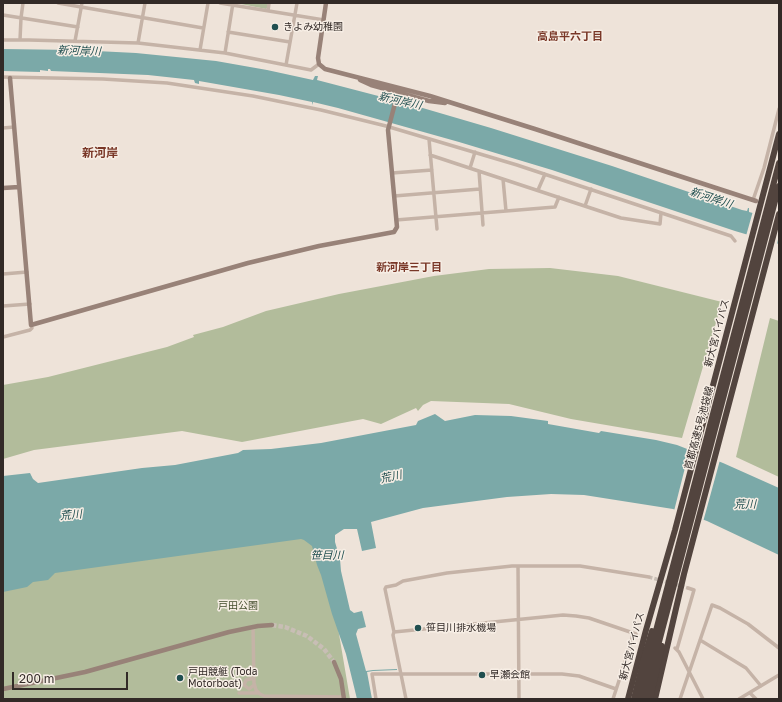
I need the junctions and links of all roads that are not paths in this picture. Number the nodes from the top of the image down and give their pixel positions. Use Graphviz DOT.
graph roads {
  1 [pos="23,3"];
  2 [pos="58,3"];
  3 [pos="144,3"];
  4 [pos="208,3"];
  5 [pos="220,3"];
  6 [pos="269,3"];
  7 [pos="297,3"];
  8 [pos="326,3"];
  9 [pos="233,4"];
  10 [pos="81,5"];
  11 [pos="268,11"];
  12 [pos="3,15"];
  13 [pos="295,15"];
  14 [pos="20,18"];
  15 [pos="142,18"];
  16 [pos="324,20"];
  17 [pos="78,27"];
  18 [pos="203,28"];
  19 [pos="228,32"];
  20 [pos="3,40"];
  21 [pos="20,40"];
  22 [pos="75,41"];
  23 [pos="290,42"];
  24 [pos="138,44"];
  25 [pos="200,50"];
  26 [pos="225,53"];
  27 [pos="319,64"];
  28 [pos="286,65"];
  29 [pos="348,75"];
  30 [pos="3,77"];
  31 [pos="10,78"];
  32 [pos="398,93"];
  33 [pos="459,105"];
  34 [pos="779,110"];
  35 [pos="14,127"];
  36 [pos="389,127"];
  37 [pos="3,128"];
  38 [pos="779,134"];
  39 [pos="429,139"];
  40 [pos="475,152"];
  41 [pos="430,155"];
  42 [pos="779,163"];
  43 [pos="470,168"];
  44 [pos="432,170"];
  45 [pos="479,171"];
  46 [pos="392,173"];
  47 [pos="545,174"];
  48 [pos="503,179"];
  49 [pos="779,186"];
  50 [pos="19,187"];
  51 [pos="3,188"];
  52 [pos="480,189"];
  53 [pos="591,189"];
  54 [pos="538,190"];
  55 [pos="434,193"];
  56 [pos="394,196"];
  57 [pos="559,197"];
  58 [pos="754,201"];
  59 [pos="585,206"];
  60 [pos="506,211"];
  61 [pos="482,213"];
  62 [pos="661,213"];
  63 [pos="779,215"];
  64 [pos="436,217"];
  65 [pos="396,220"];
  66 [pos="483,225"];
  67 [pos="437,229"];
  68 [pos="735,241"];
  69 [pos="27,272"];
  70 [pos="3,274"];
  71 [pos="30,304"];
  72 [pos="3,306"];
  73 [pos="31,324"];
  74 [pos="3,337"];
  75 [pos="518,566"];
  76 [pos="649,578"];
  77 [pos="671,587"];
  78 [pos="688,588"];
  79 [pos="518,620"];
  80 [pos="272,625"];
  81 [pos="253,627"];
  82 [pos="394,632"];
  83 [pos="700,640"];
  84 [pos="779,648"];
  85 [pos="334,662"];
  86 [pos="690,672"];
  87 [pos="401,673"];
  88 [pos="519,674"];
  89 [pos="779,675"];
  90 [pos="254,678"];
  91 [pos="254,685"];
  92 [pos="762,686"];
  93 [pos="3,689"];
  94 [pos="616,689"];
  95 [pos="239,693"];
  96 [pos="259,693"];
  97 [pos="750,693"];
  98 [pos="344,698"];
  99 [pos="376,699"];
  100 [pos="406,699"];
  101 [pos="519,699"];
  102 [pos="613,699"];
  103 [pos="628,699"];
  104 [pos="634,699"];
  105 [pos="638,699"];
  106 [pos="644,699"];
  107 [pos="650,699"];
  108 [pos="655,699"];
  109 [pos="680,699"];
  110 [pos="703,699"];
  111 [pos="739,699"];
  112 [pos="756,699"];
  1 -- 14 [label="street"];
  2 -- 10 [label="street"];
  3 -- 15 [label="street"];
  4 -- 18 [label="street"];
  5 -- 9 [label="street"];
  6 -- 11 [label="street"];
  7 -- 13 [label="street"];
  8 -- 16 [label="street"];
  9 -- 11 [label="street"];
  9 -- 19 [label="street"];
  10 -- 15 [label="street"];
  10 -- 17 [label="street"];
  11 -- 13 [label="street"];
  12 -- 14 [label="street"];
  13 -- 16 [label="street"];
  13 -- 23 [label="street"];
  14 -- 17 [label="street"];
  14 -- 21 [label="street"];
  15 -- 18 [label="street"];
  15 -- 24 [label="street"];
  16 -- 27 [label="street"];
  17 -- 22 [label="street"];
  18 -- 25 [label="street"];
  19 -- 23 [label="street"];
  19 -- 26 [label="street"];
  20 -- 21 [label="street"];
  21 -- 22 [label="street"];
  22 -- 24 [label="street"];
  23 -- 28 [label="street"];
  24 -- 25 [label="street"];
  25 -- 26 [label="street"];
  26 -- 28 [label="street"];
  27 -- 28 [label="street"];
  27 -- 29 [label="street"];
  29 -- 32 [label="street"];
  29 -- 33 [label="street"];
  30 -- 31 [label="street"];
  31 -- 35 [label="street"];
  31 -- 36 [label="street"];
  32 -- 33 [label="street"];
  32 -- 36 [label="street"];
  33 -- 58 [label="street"];
  34 -- 58 [label="street"];
  35 -- 37 [label="street"];
  35 -- 50 [label="street"];
  36 -- 39 [label="street"];
  36 -- 46 [label="street"];
  38 -- 103 [label="highway, 新大宮バイパス"];
  39 -- 40 [label="street"];
  39 -- 41 [label="street"];
  40 -- 43 [label="street"];
  40 -- 47 [label="street"];
  41 -- 43 [label="street"];
  41 -- 44 [label="street"];
  42 -- 77 [label="highway, 首都高速5号池袋線, bridge"];
  43 -- 45 [label="street"];
  44 -- 46 [label="street"];
  44 -- 55 [label="street"];
  45 -- 48 [label="street"];
  45 -- 52 [label="street"];
  46 -- 56 [label="street"];
  47 -- 53 [label="street"];
  47 -- 54 [label="street"];
  48 -- 54 [label="street"];
  48 -- 60 [label="street"];
  49 -- 77 [label="highway, 首都高速5号池袋線, bridge"];
  50 -- 51 [label="street"];
  50 -- 69 [label="street"];
  52 -- 55 [label="street"];
  52 -- 61 [label="street"];
  53 -- 59 [label="street"];
  53 -- 62 [label="street"];
  54 -- 57 [label="street"];
  55 -- 56 [label="street"];
  55 -- 64 [label="street"];
  56 -- 65 [label="street"];
  57 -- 59 [label="street"];
  57 -- 60 [label="street"];
  59 -- 62 [label="street"];
  60 -- 61 [label="street"];
  61 -- 64 [label="street"];
  61 -- 66 [label="street"];
  62 -- 68 [label="street"];
  63 -- 108 [label="highway"];
  64 -- 65 [label="street"];
  64 -- 67 [label="street"];
  65 -- 73 [label="street"];
  69 -- 70 [label="street"];
  69 -- 71 [label="street"];
  71 -- 72 [label="street"];
  71 -- 73 [label="street"];
  73 -- 74 [label="street"];
  75 -- 76 [label="street"];
  75 -- 79 [label="street"];
  75 -- 82 [label="street"];
  77 -- 104 [label="highway, bridge"];
  77 -- 105 [label="highway, 首都高速5号池袋線, bridge"];
  77 -- 106 [label="highway, 首都高速5号池袋線, bridge"];
  77 -- 107 [label="highway, bridge"];
  78 -- 86 [label="street"];
  79 -- 82 [label="street"];
  79 -- 88 [label="street"];
  79 -- 94 [label="street"];
  80 -- 81 [label="street"];
  81 -- 90 [label="street"];
  81 -- 93 [label="street"];
  82 -- 87 [label="street"];
  83 -- 84 [label="street"];
  83 -- 86 [label="street"];
  83 -- 92 [label="street"];
  85 -- 98 [label="street"];
  86 -- 109 [label="street"];
  86 -- 110 [label="street"];
  87 -- 88 [label="street"];
  87 -- 99 [label="street"];
  87 -- 100 [label="street"];
  88 -- 94 [label="street"];
  88 -- 101 [label="street"];
  89 -- 92 [label="street"];
  90 -- 91 [label="street"];
  90 -- 91 [label="street"];
  91 -- 96 [label="street"];
  92 -- 97 [label="street"];
  94 -- 102 [label="street"];
  95 -- 96 [label="street"];
  96 -- 98 [label="street"];
  97 -- 111 [label="street"];
  97 -- 112 [label="street"];
}
